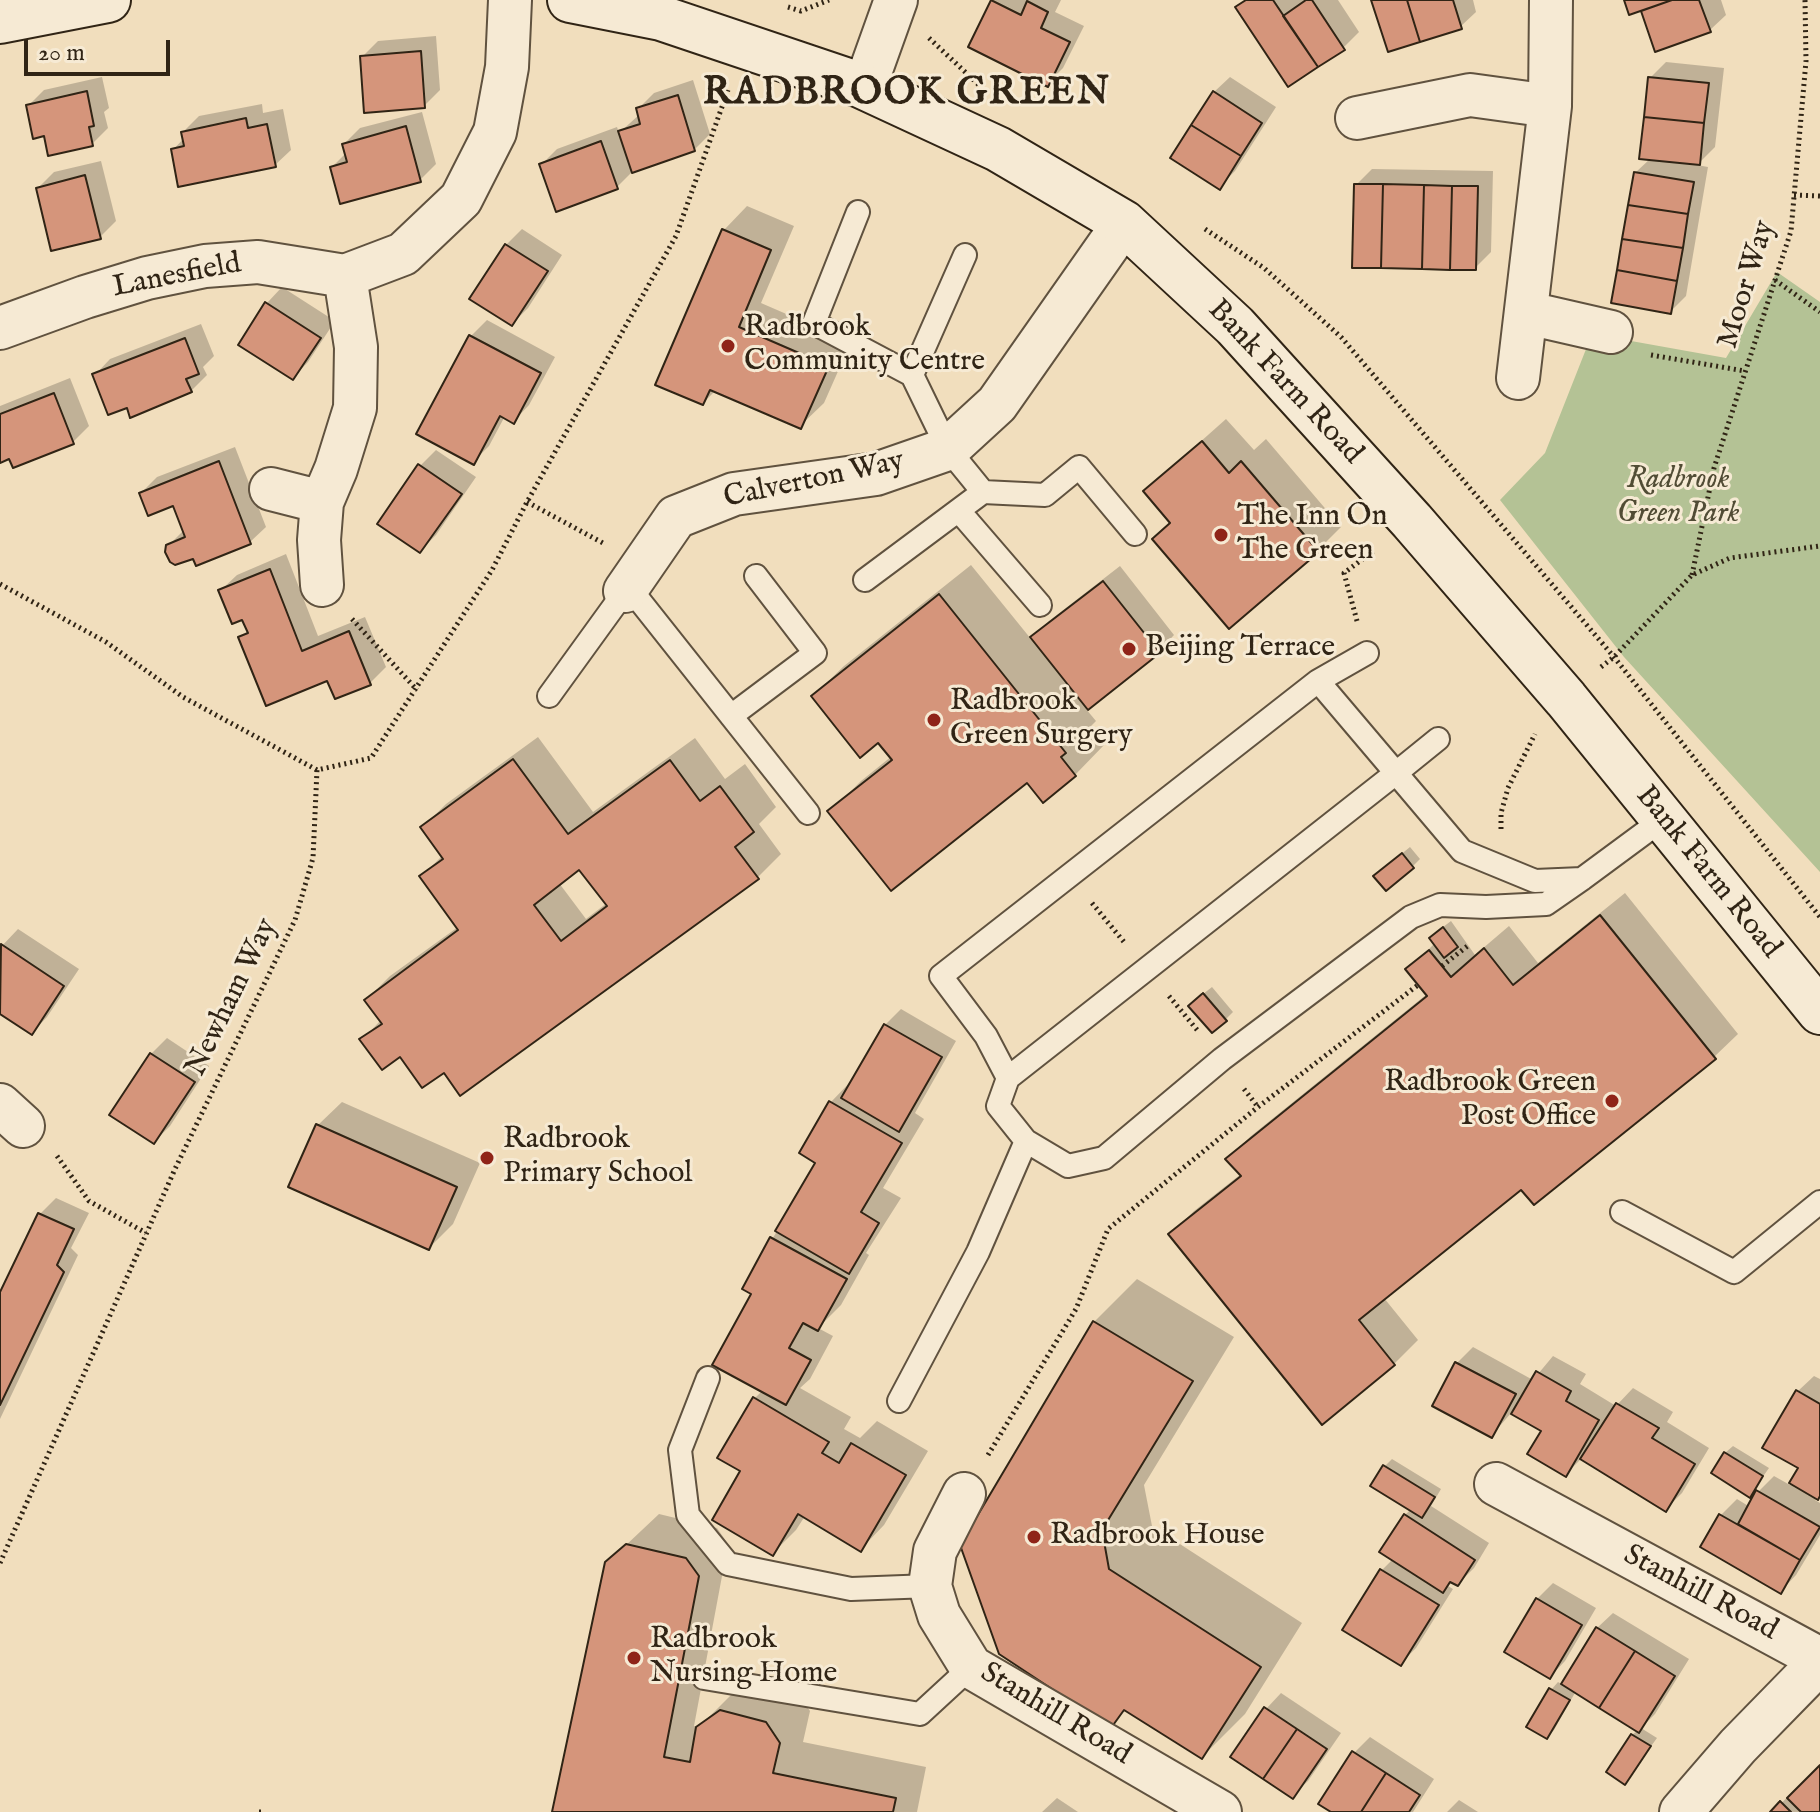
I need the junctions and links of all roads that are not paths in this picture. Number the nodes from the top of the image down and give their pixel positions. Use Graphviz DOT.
graph roads {
  1 [pos="108,0"];
  2 [pos="510,0"];
  3 [pos="570,0"];
  4 [pos="896,0"];
  5 [pos="1551,0"];
  6 [pos="0,21"];
  7 [pos="860,85"];
  8 [pos="1550,106"];
  9 [pos="1357,118"];
  10 [pos="858,212"];
  11 [pos="1124,223"];
  12 [pos="965,255"];
  13 [pos="345,276"];
  14 [pos="1528,313"];
  15 [pos="0,328"];
  16 [pos="1611,332"];
  17 [pos="912,375"];
  18 [pos="1518,378"];
  19 [pos="948,449"];
  20 [pos="271,489"];
  21 [pos="983,492"];
  22 [pos="322,502"];
  23 [pos="959,511"];
  24 [pos="1135,534"];
  25 [pos="756,576"];
  26 [pos="865,580"];
  27 [pos="322,585"];
  28 [pos="627,588"];
  29 [pos="1040,605"];
  30 [pos="1367,653"];
  31 [pos="1318,681"];
  32 [pos="549,696"];
  33 [pos="731,716"];
  34 [pos="1438,739"];
  35 [pos="1396,773"];
  36 [pos="808,813"];
  37 [pos="1663,820"];
  38 [pos="1582,879"];
  39 [pos="1820,1012"];
  40 [pos="1008,1078"];
  41 [pos="1026,1141"];
  42 [pos="1820,1202"];
  43 [pos="1622,1212"];
  44 [pos="708,1378"];
  45 [pos="899,1401"];
  46 [pos="1496,1484"];
  47 [pos="964,1494"];
  48 [pos="930,1586"];
  49 [pos="1820,1660"];
  50 [pos="971,1667"];
  51 [pos="704,1678"];
  52 [pos="1220,1812"];
  53 [pos="1681,1812"];
  1 -- 6 [label="street"];
  2 -- 13 [label="street, Lanesfield"];
  3 -- 7 [label="street, Bank Farm Road"];
  4 -- 7 [label="street"];
  5 -- 8 [label="street"];
  7 -- 11 [label="street, Bank Farm Road"];
  8 -- 9 [label="street"];
  8 -- 14 [label="street"];
  10 -- 17 [label="lane"];
  11 -- 19 [label="street, Calverton Way"];
  11 -- 37 [label="street, Bank Farm Road"];
  12 -- 17 [label="lane"];
  13 -- 15 [label="street, Lanesfield"];
  13 -- 22 [label="street"];
  14 -- 16 [label="street"];
  14 -- 18 [label="street"];
  17 -- 19 [label="lane"];
  19 -- 21 [label="lane"];
  19 -- 28 [label="street, Calverton Way"];
  20 -- 22 [label="street"];
  21 -- 23 [label="lane"];
  21 -- 24 [label="lane"];
  22 -- 27 [label="street"];
  23 -- 26 [label="lane"];
  23 -- 29 [label="lane"];
  25 -- 33 [label="lane"];
  28 -- 32 [label="lane"];
  28 -- 33 [label="lane"];
  30 -- 31 [label="lane"];
  31 -- 35 [label="lane"];
  31 -- 40 [label="lane"];
  33 -- 36 [label="lane"];
  34 -- 35 [label="lane"];
  35 -- 38 [label="lane"];
  35 -- 40 [label="lane"];
  37 -- 38 [label="lane"];
  37 -- 39 [label="street, Bank Farm Road"];
  38 -- 41 [label="lane"];
  40 -- 41 [label="lane"];
  41 -- 45 [label="lane"];
  42 -- 43 [label="lane"];
  44 -- 48 [label="lane"];
  46 -- 49 [label="street, Stanhill Road"];
  47 -- 48 [label="street"];
  48 -- 50 [label="street, Stanhill Road"];
  49 -- 53 [label="street, Stanhill Road"];
  50 -- 51 [label="lane"];
  50 -- 52 [label="street, Stanhill Road"];
}
